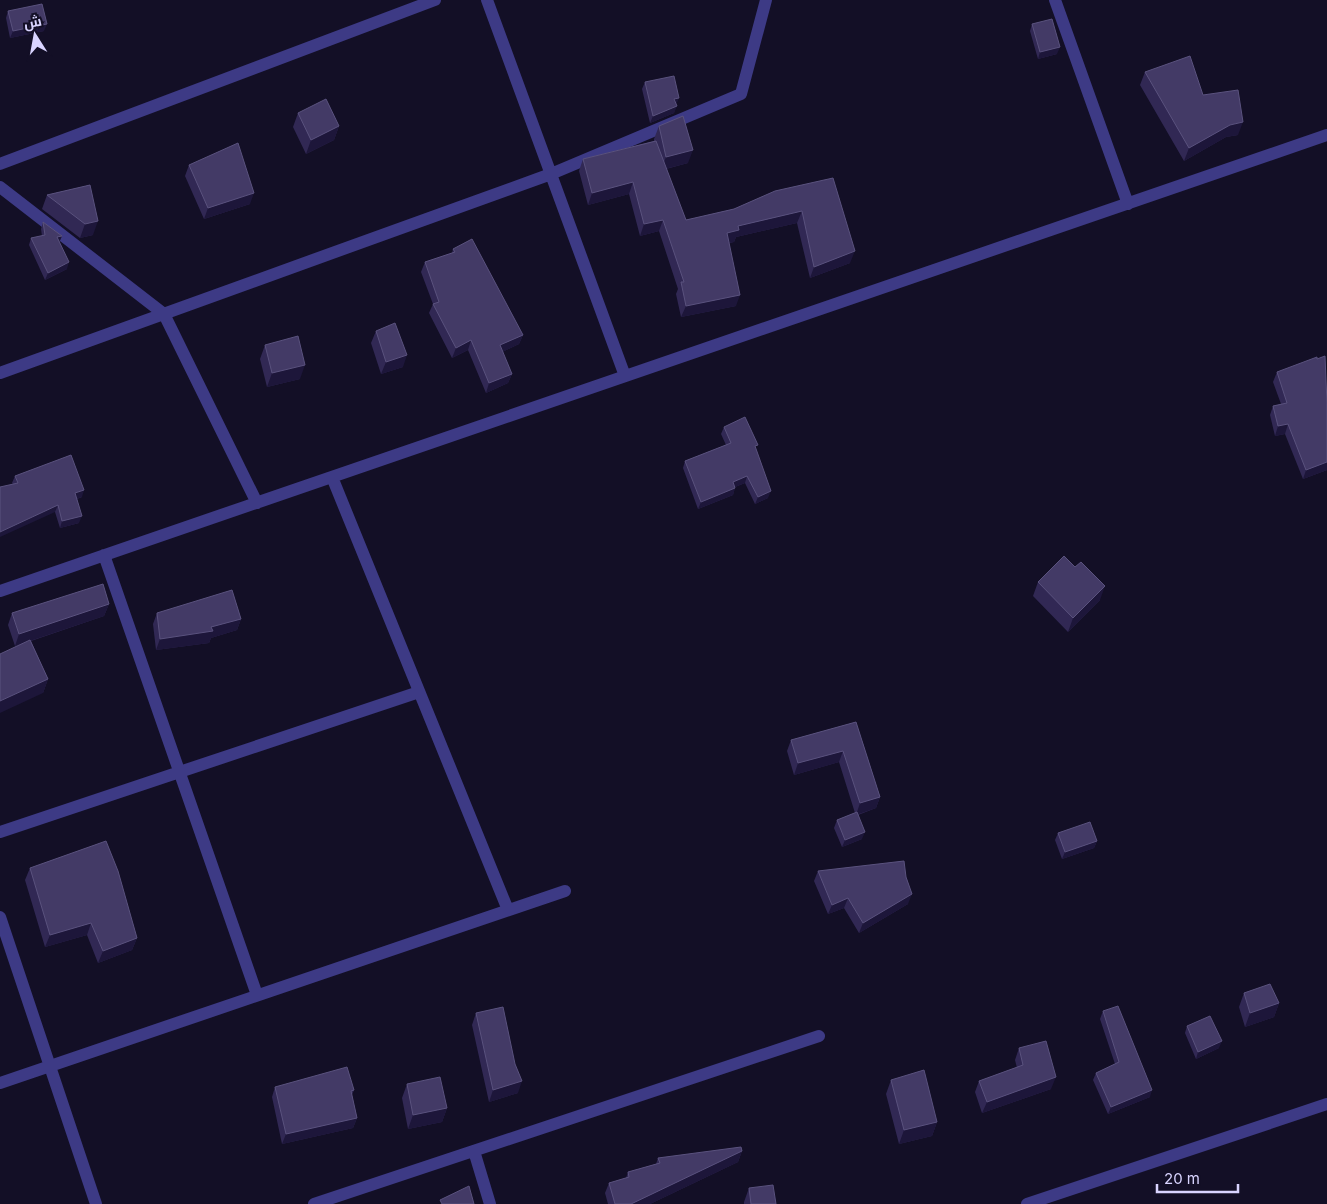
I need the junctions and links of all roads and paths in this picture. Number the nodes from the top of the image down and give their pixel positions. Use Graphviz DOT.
graph roads {
  1 [pos="435,0"];
  2 [pos="487,0"];
  3 [pos="766,0"];
  4 [pos="1055,0"];
  5 [pos="1327,135"];
  6 [pos="0,164"];
  7 [pos="551,174"];
  8 [pos="0,187"];
  9 [pos="1128,204"];
  10 [pos="164,314"];
  11 [pos="0,373"];
  12 [pos="625,376"];
  13 [pos="332,477"];
  14 [pos="256,503"];
  15 [pos="104,555"];
  16 [pos="0,591"];
  17 [pos="420,692"];
  18 [pos="180,772"];
  19 [pos="0,832"];
  20 [pos="565,891"];
  21 [pos="508,910"];
  22 [pos="0,917"];
  23 [pos="257,996"];
  24 [pos="819,1036"];
  25 [pos="50,1066"];
  26 [pos="0,1082"];
  27 [pos="1327,1104"];
  28 [pos="474,1151"];
  29 [pos="96,1204"];
  30 [pos="314,1204"];
  31 [pos="490,1204"];
  32 [pos="1026,1204"];
  1 -- 6 [label="street"];
  2 -- 7 [label="street"];
  3 -- 7 [label="street"];
  4 -- 9 [label="street"];
  5 -- 9 [label="street"];
  7 -- 10 [label="street"];
  7 -- 12 [label="street"];
  8 -- 10 [label="street"];
  9 -- 12 [label="street"];
  10 -- 11 [label="street"];
  10 -- 14 [label="street"];
  12 -- 13 [label="street"];
  13 -- 14 [label="street"];
  13 -- 17 [label="street"];
  14 -- 15 [label="street"];
  15 -- 16 [label="street"];
  15 -- 18 [label="street"];
  17 -- 18 [label="street"];
  17 -- 21 [label="street"];
  18 -- 19 [label="street"];
  18 -- 23 [label="street"];
  20 -- 21 [label="street"];
  21 -- 23 [label="street"];
  22 -- 25 [label="street"];
  23 -- 25 [label="street"];
  24 -- 28 [label="street"];
  25 -- 26 [label="street"];
  25 -- 29 [label="street"];
  27 -- 32 [label="street"];
  28 -- 30 [label="street"];
  28 -- 31 [label="street"];
}
